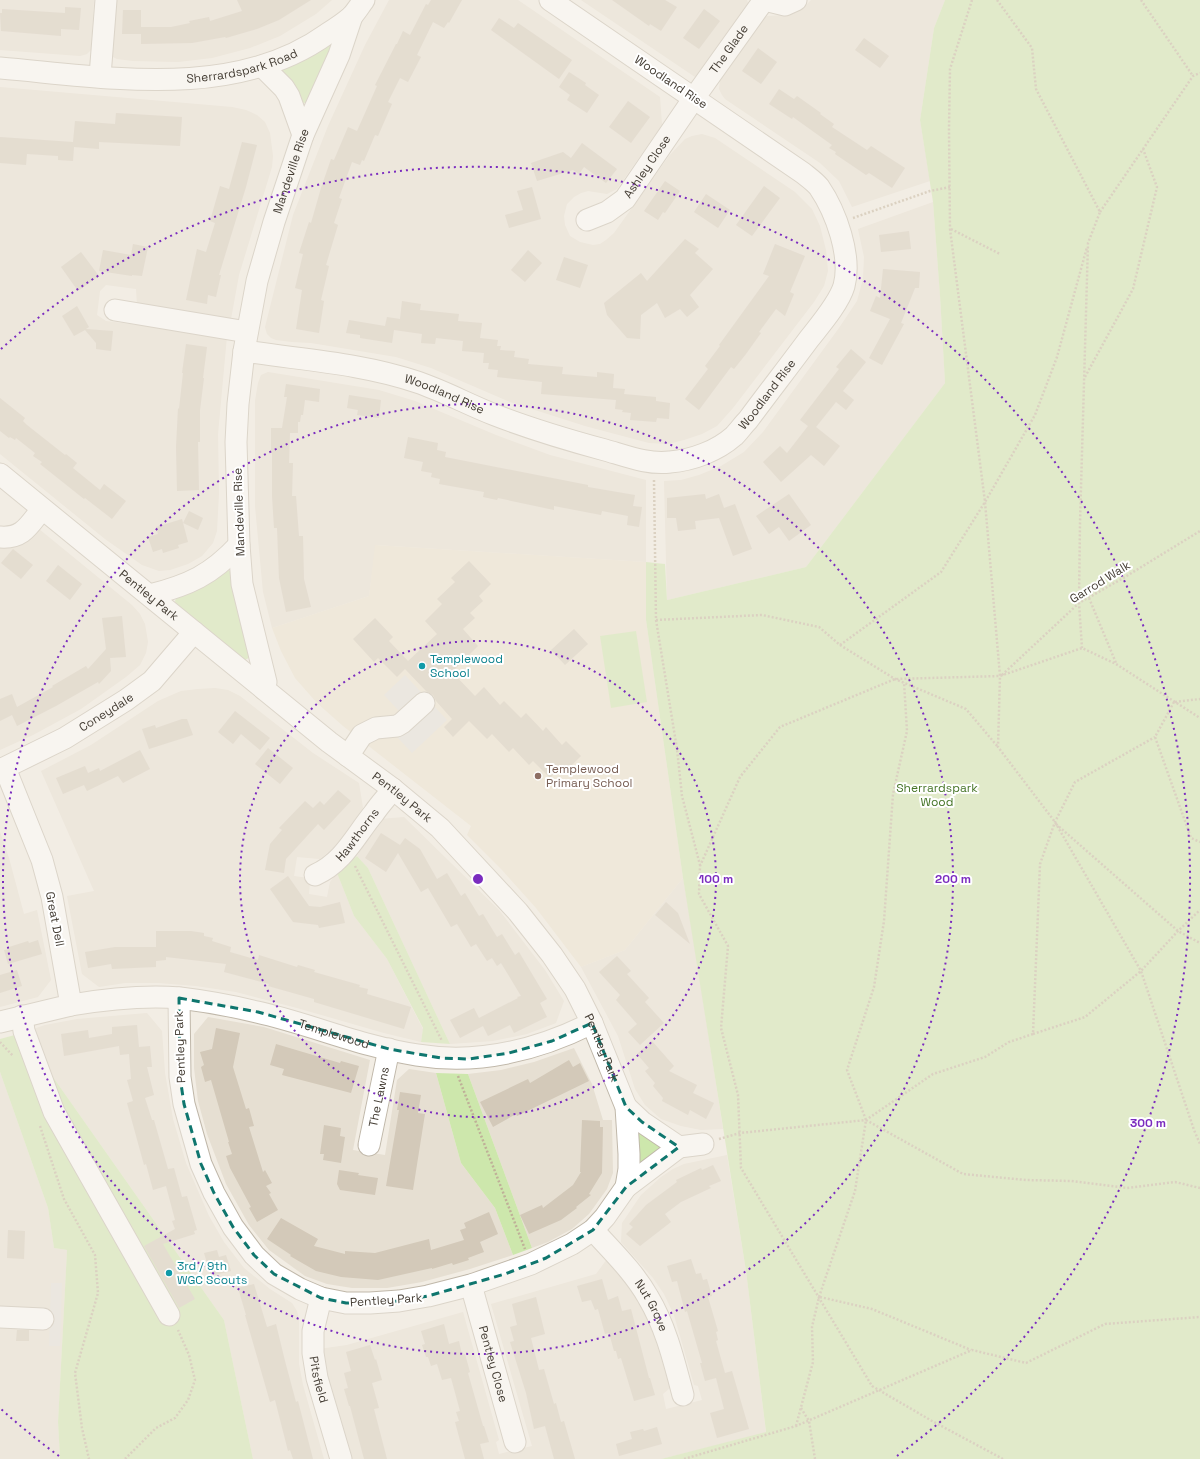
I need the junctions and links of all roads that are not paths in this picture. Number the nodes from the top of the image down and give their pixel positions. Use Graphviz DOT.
graph roads {
  1 [pos="106,0"];
  2 [pos="364,0"];
  3 [pos="550,0"];
  4 [pos="764,0"];
  5 [pos="796,0"];
  6 [pos="352,16"];
  7 [pos="262,66"];
  8 [pos="0,68"];
  9 [pos="100,76"];
  10 [pos="694,98"];
  11 [pos="303,135"];
  12 [pos="587,220"];
  13 [pos="115,310"];
  14 [pos="246,341"];
  15 [pos="0,474"];
  16 [pos="42,509"];
  17 [pos="0,537"];
  18 [pos="239,546"];
  19 [pos="150,595"];
  20 [pos="194,632"];
  21 [pos="264,689"];
  22 [pos="424,703"];
  23 [pos="348,756"];
  24 [pos="3,769"];
  25 [pos="393,789"];
  26 [pos="315,875"];
  27 [pos="179,998"];
  28 [pos="71,1005"];
  29 [pos="22,1016"];
  30 [pos="0,1022"];
  31 [pos="592,1022"];
  32 [pos="389,1049"];
  33 [pos="626,1107"];
  34 [pos="703,1144"];
  35 [pos="369,1146"];
  36 [pos="679,1147"];
  37 [pos="626,1187"];
  38 [pos="592,1230"];
  39 [pos="471,1285"];
  40 [pos="321,1298"];
  41 [pos="169,1315"];
  42 [pos="0,1317"];
  43 [pos="43,1319"];
  44 [pos="683,1395"];
  45 [pos="515,1442"];
  46 [pos="341,1459"];
  1 -- 9 [label="street"];
  2 -- 6 [label="street, Sherrardspark Road"];
  3 -- 10 [label="street, Woodland Rise"];
  4 -- 5 [label="street, The Glade"];
  4 -- 10 [label="street, The Glade"];
  6 -- 7 [label="street, Sherrardspark Road"];
  6 -- 11 [label="street, Mandeville Rise"];
  7 -- 9 [label="street, Sherrardspark Road"];
  7 -- 11 [label="street"];
  8 -- 9 [label="street, Sherrardspark Road"];
  10 -- 12 [label="street, Ashley Close"];
  10 -- 14 [label="street, Woodland Rise"];
  11 -- 14 [label="street, Mandeville Rise"];
  13 -- 14 [label="street"];
  14 -- 18 [label="street, Mandeville Rise"];
  15 -- 16 [label="street, Pentley Park"];
  16 -- 17 [label="street"];
  16 -- 19 [label="street, Pentley Park"];
  18 -- 19 [label="street"];
  18 -- 21 [label="street, Mandeville Rise"];
  19 -- 20 [label="street, Pentley Park"];
  20 -- 21 [label="street, Pentley Park"];
  20 -- 24 [label="street, Coneydale"];
  21 -- 23 [label="street, Pentley Park"];
  22 -- 23 [label="street"];
  23 -- 25 [label="street, Pentley Park"];
  24 -- 28 [label="street, Great Dell"];
  25 -- 26 [label="street, Hawthorns"];
  25 -- 31 [label="street, Pentley Park"];
  27 -- 28 [label="street, Templewood"];
  27 -- 32 [label="street, Templewood"];
  27 -- 40 [label="street, Pentley Park"];
  28 -- 29 [label="street"];
  29 -- 30 [label="street"];
  29 -- 41 [label="street"];
  31 -- 32 [label="street, Templewood"];
  31 -- 33 [label="street, Pentley Park"];
  32 -- 35 [label="street, The Lawns"];
  33 -- 36 [label="street"];
  33 -- 37 [label="street, Pentley Park"];
  34 -- 36 [label="street"];
  36 -- 37 [label="street"];
  37 -- 38 [label="street, Pentley Park"];
  38 -- 39 [label="street, Pentley Park"];
  38 -- 44 [label="street, Nut Grove"];
  39 -- 40 [label="street, Pentley Park"];
  39 -- 45 [label="street, Pentley Close"];
  40 -- 46 [label="street, Pitsfield"];
  42 -- 43 [label="street"];
}
